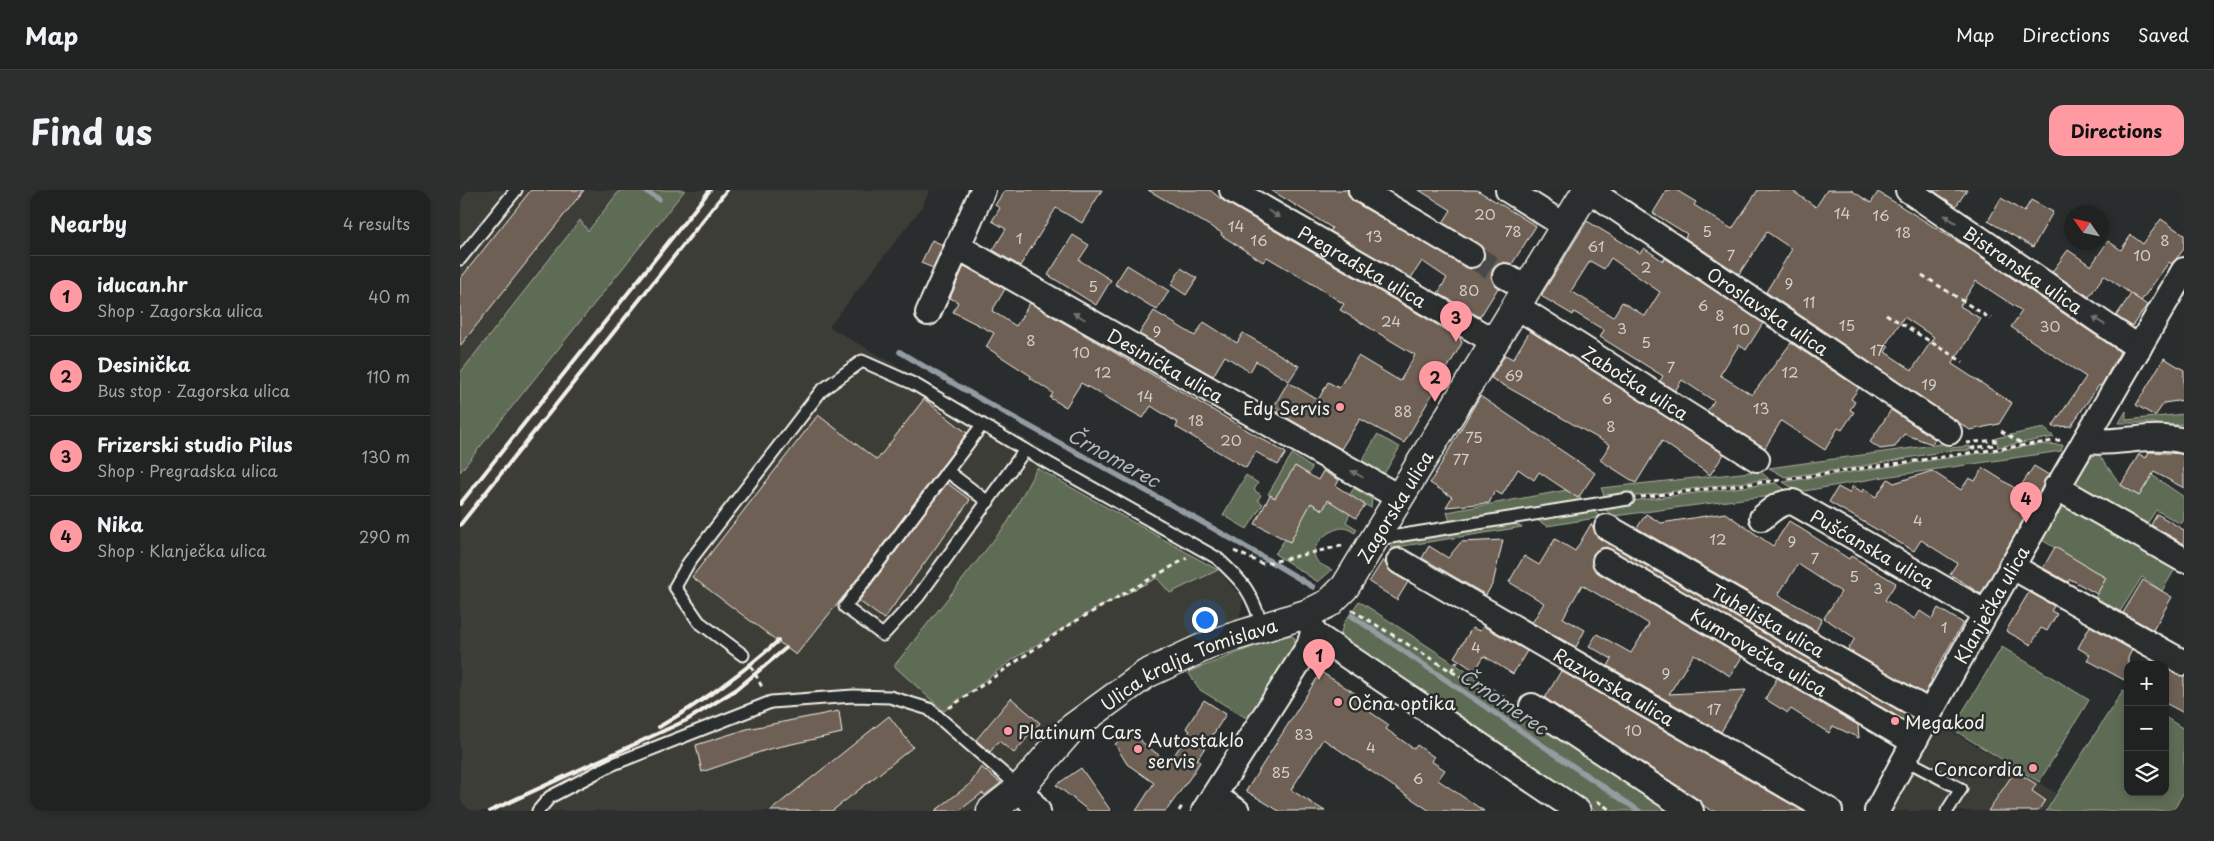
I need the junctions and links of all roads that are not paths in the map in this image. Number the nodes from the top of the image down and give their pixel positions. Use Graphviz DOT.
graph roads {
  1 [pos="516,190"];
  2 [pos="983,190"];
  3 [pos="1232,190"];
  4 [pos="1361,190"];
  5 [pos="1508,190"];
  6 [pos="1588,190"];
  7 [pos="1908,190"];
  8 [pos="1565,226"];
  9 [pos="957,246"];
  10 [pos="1471,255"];
  11 [pos="460,259"];
  12 [pos="2184,270"];
  13 [pos="1516,290"];
  14 [pos="928,313"];
  15 [pos="1495,342"];
  16 [pos="2139,348"];
  17 [pos="982,425"];
  18 [pos="1954,438"];
  19 [pos="2076,440"];
  20 [pos="2184,441"];
  21 [pos="1026,450"];
  22 [pos="1764,467"];
  23 [pos="948,471"];
  24 [pos="2056,487"];
  25 [pos="1400,498"];
  26 [pos="1628,499"];
  27 [pos="988,502"];
  28 [pos="1762,518"];
  29 [pos="1607,527"];
  30 [pos="1364,542"];
  31 [pos="2184,560"];
  32 [pos="1399,561"];
  33 [pos="1605,561"];
  34 [pos="2011,566"];
  35 [pos="1984,612"];
  36 [pos="1311,623"];
  37 [pos="1264,628"];
  38 [pos="743,655"];
  39 [pos="2184,664"];
  40 [pos="1532,706"];
  41 [pos="1928,712"];
  42 [pos="1909,751"];
  43 [pos="1020,788"];
  44 [pos="1209,804"];
  45 [pos="538,811"];
  46 [pos="991,811"];
  47 [pos="1038,811"];
  48 [pos="1237,811"];
  49 [pos="1578,811"];
  50 [pos="1691,811"];
  51 [pos="1830,811"];
  52 [pos="1877,811"];
  53 [pos="1947,811"];
  1 -- 11 [label="lane"];
  2 -- 9 [label="street"];
  3 -- 15 [label="street, Pregradska ulica, one-way"];
  4 -- 10 [label="street"];
  5 -- 8 [label="street"];
  6 -- 8 [label="street, Zagorska ulica"];
  6 -- 18 [label="street, Oroslavska ulica"];
  16 -- 7 [label="street, Bistranska ulica, one-way"];
  8 -- 13 [label="street, Zagorska ulica"];
  9 -- 14 [label="street"];
  25 -- 9 [label="street, Desinićka ulica, one-way"];
  12 -- 16 [label="street, Klanječka ulica"];
  13 -- 15 [label="street, Zagorska ulica"];
  13 -- 22 [label="street, Zabočka ulica"];
  15 -- 25 [label="street, Zagorska ulica"];
  16 -- 19 [label="street, Klanječka ulica"];
  17 -- 21 [label="lane"];
  17 -- 23 [label="lane"];
  17 -- 38 [label="lane"];
  19 -- 20 [label="street"];
  19 -- 24 [label="street, Klanječka ulica"];
  21 -- 27 [label="lane"];
  21 -- 37 [label="lane"];
  23 -- 27 [label="lane"];
  23 -- 27 [label="lane"];
  24 -- 31 [label="street"];
  24 -- 34 [label="street, Klanječka ulica"];
  25 -- 30 [label="street, Zagorska ulica"];
  26 -- 30 [label="lane"];
  28 -- 35 [label="street, Pušćanska ulica"];
  29 -- 41 [label="street, Tuheljska ulica"];
  30 -- 36 [label="street, Zagorska ulica"];
  32 -- 51 [label="street, Razvorska ulica"];
  33 -- 42 [label="street, Kumrovečka ulica"];
  34 -- 35 [label="street, Klanječka ulica"];
  34 -- 39 [label="street"];
  35 -- 41 [label="street, Klanječka ulica"];
  36 -- 37 [label="street, Ulica kralja Tomislava"];
  36 -- 44 [label="street"];
  36 -- 49 [label="street"];
  37 -- 43 [label="street, Ulica kralja Tomislava"];
  40 -- 50 [label="street"];
  41 -- 42 [label="street, Klanječka ulica"];
  42 -- 52 [label="street, Klanječka ulica"];
  42 -- 53 [label="lane"];
  43 -- 45 [label="lane"];
  43 -- 46 [label="street, Ulica kralja Tomislava"];
  43 -- 47 [label="street"];
  44 -- 48 [label="street"];
}
